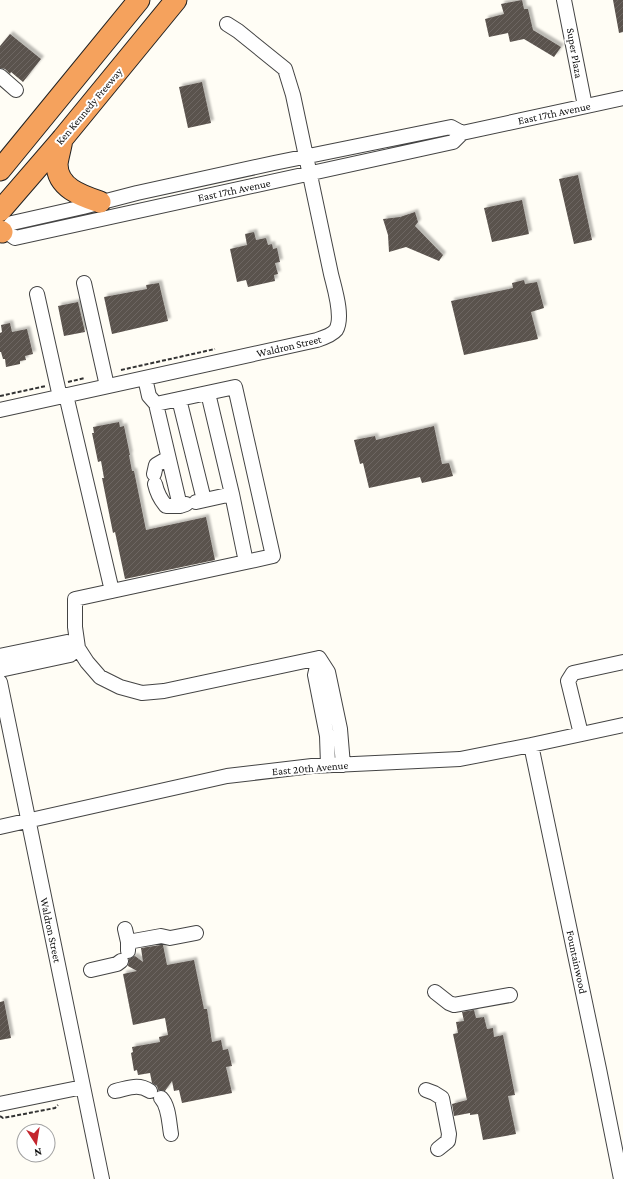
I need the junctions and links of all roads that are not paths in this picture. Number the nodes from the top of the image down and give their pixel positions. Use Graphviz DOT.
graph roads {
  1 [pos="140,0"];
  2 [pos="176,0"];
  3 [pos="564,0"];
  4 [pos="227,24"];
  5 [pos="0,76"];
  6 [pos="16,90"];
  7 [pos="623,98"];
  8 [pos="585,106"];
  9 [pos="462,133"];
  10 [pos="62,138"];
  11 [pos="306,157"];
  12 [pos="0,170"];
  13 [pos="310,173"];
  14 [pos="100,202"];
  15 [pos="0,210"];
  16 [pos="2,232"];
  17 [pos="84,283"];
  18 [pos="37,294"];
  19 [pos="145,378"];
  20 [pos="107,386"];
  21 [pos="208,393"];
  22 [pos="63,396"];
  23 [pos="179,399"];
  24 [pos="156,404"];
  25 [pos="0,410"];
  26 [pos="168,458"];
  27 [pos="232,494"];
  28 [pos="191,503"];
  29 [pos="246,562"];
  30 [pos="112,591"];
  31 [pos="78,648"];
  32 [pos="0,656"];
  33 [pos="319,658"];
  34 [pos="623,662"];
  35 [pos="0,670"];
  36 [pos="0,682"];
  37 [pos="623,725"];
  38 [pos="581,734"];
  39 [pos="531,745"];
  40 [pos="328,765"];
  41 [pos="343,765"];
  42 [pos="29,821"];
  43 [pos="0,827"];
  44 [pos="196,933"];
  45 [pos="91,970"];
  46 [pos="435,992"];
  47 [pos="510,995"];
  48 [pos="83,1087"];
  49 [pos="115,1090"];
  50 [pos="426,1090"];
  51 [pos="0,1104"];
  52 [pos="171,1134"];
  53 [pos="438,1149"];
  54 [pos="102,1179"];
  55 [pos="621,1179"];
  1 -- 12 [label="highway"];
  2 -- 10 [label="highway, Ken Kennedy Freeway"];
  3 -- 8 [label="street, Super Plaza"];
  4 -- 11 [label="street, Waldron Street"];
  5 -- 6 [label="street"];
  7 -- 8 [label="street, East 17th Avenue"];
  8 -- 9 [label="street, East 17th Avenue"];
  9 -- 11 [label="street, East 17th Avenue"];
  9 -- 13 [label="street, East 17th Avenue"];
  10 -- 14 [label="highway"];
  10 -- 15 [label="highway, Ken Kennedy Freeway"];
  11 -- 13 [label="street, Waldron Street"];
  11 -- 14 [label="street, East 17th Avenue"];
  13 -- 16 [label="street, East 17th Avenue"];
  13 -- 19 [label="street, Waldron Street"];
  14 -- 16 [label="street, East 17th Avenue"];
  17 -- 20 [label="street"];
  18 -- 22 [label="street"];
  19 -- 20 [label="street, Waldron Street"];
  19 -- 24 [label="street"];
  20 -- 22 [label="street, Waldron Street"];
  21 -- 23 [label="street"];
  21 -- 27 [label="street"];
  21 -- 29 [label="street"];
  22 -- 25 [label="street, Waldron Street"];
  22 -- 30 [label="street"];
  23 -- 24 [label="street"];
  23 -- 28 [label="street"];
  24 -- 26 [label="street"];
  26 -- 28 [label="street"];
  26 -- 28 [label="street"];
  27 -- 28 [label="street"];
  27 -- 29 [label="street"];
  29 -- 30 [label="street"];
  30 -- 31 [label="street"];
  31 -- 32 [label="street"];
  31 -- 33 [label="street"];
  31 -- 35 [label="street"];
  33 -- 40 [label="street"];
  33 -- 41 [label="street"];
  34 -- 38 [label="street"];
  36 -- 42 [label="street, Waldron Street"];
  37 -- 38 [label="street, East 20th Avenue"];
  38 -- 39 [label="street, East 20th Avenue"];
  39 -- 41 [label="street, East 20th Avenue"];
  39 -- 55 [label="street, Fountainwood"];
  40 -- 41 [label="street, East 20th Avenue"];
  40 -- 42 [label="street, East 20th Avenue"];
  42 -- 43 [label="street, East 20th Avenue"];
  42 -- 48 [label="street, Waldron Street"];
  44 -- 45 [label="street"];
  46 -- 47 [label="street"];
  48 -- 51 [label="street"];
  48 -- 54 [label="street, Waldron Street"];
  49 -- 52 [label="street"];
  50 -- 53 [label="street"];
}
